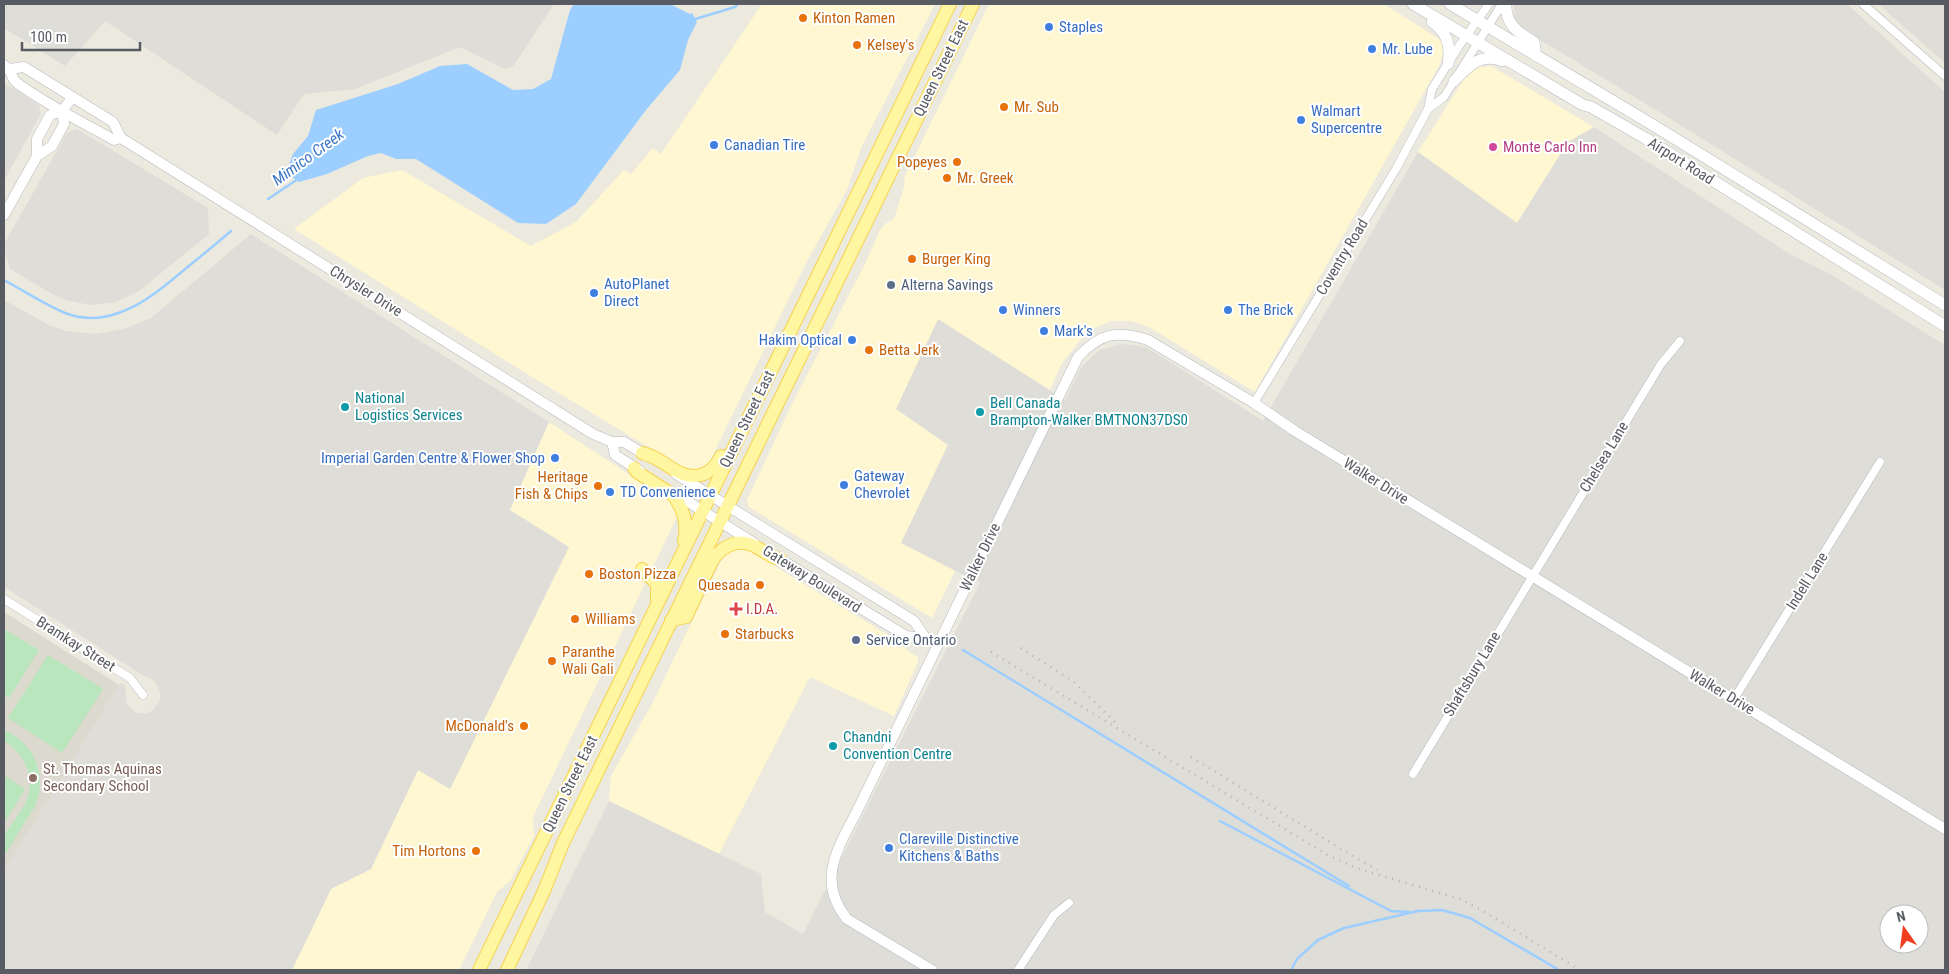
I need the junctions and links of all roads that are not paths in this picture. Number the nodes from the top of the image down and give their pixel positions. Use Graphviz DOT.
graph roads {
  1 [pos="950,4"];
  2 [pos="973,4"];
  3 [pos="1414,4"];
  4 [pos="1450,4"];
  5 [pos="1490,4"];
  6 [pos="1502,4"];
  7 [pos="1506,4"];
  8 [pos="1863,4"];
  9 [pos="1483,24"];
  10 [pos="1466,36"];
  11 [pos="1478,42"];
  12 [pos="1536,56"];
  13 [pos="1448,64"];
  14 [pos="1518,66"];
  15 [pos="7,67"];
  16 [pos="1945,76"];
  17 [pos="1454,81"];
  18 [pos="72,98"];
  19 [pos="1428,109"];
  20 [pos="62,111"];
  21 [pos="120,138"];
  22 [pos="37,156"];
  23 [pos="4,215"];
  24 [pos="1945,305"];
  25 [pos="1945,326"];
  26 [pos="1680,341"];
  27 [pos="1254,403"];
  28 [pos="744,424"];
  29 [pos="612,442"];
  30 [pos="642,453"];
  31 [pos="1880,462"];
  32 [pos="634,468"];
  33 [pos="710,495"];
  34 [pos="727,505"];
  35 [pos="702,511"];
  36 [pos="719,521"];
  37 [pos="780,559"];
  38 [pos="673,571"];
  39 [pos="1532,575"];
  40 [pos="4,599"];
  41 [pos="657,604"];
  42 [pos="671,620"];
  43 [pos="925,637"];
  44 [pos="937,644"];
  45 [pos="143,695"];
  46 [pos="1734,699"];
  47 [pos="1413,774"];
  48 [pos="1945,829"];
  49 [pos="1069,903"];
  50 [pos="479,970"];
  51 [pos="507,970"];
  52 [pos="932,970"];
  53 [pos="1018,970"];
  1 -- 28 [label="main road, Queen Street East"];
  2 -- 34 [label="main road, Queen Street East"];
  3 -- 10 [label="main road, Airport Road"];
  3 -- 13 [label="main road"];
  4 -- 9 [label="main road, Airport Road"];
  5 -- 9 [label="street"];
  6 -- 9 [label="street"];
  7 -- 12 [label="main road"];
  8 -- 16 [label="street"];
  9 -- 10 [label="street, Coventry Road"];
  9 -- 11 [label="street, Coventry Road"];
  9 -- 12 [label="main road, Airport Road"];
  10 -- 11 [label="main road, Airport Road"];
  10 -- 13 [label="street, Coventry Road"];
  11 -- 14 [label="main road, Airport Road"];
  11 -- 17 [label="street, Coventry Road"];
  12 -- 24 [label="main road, Airport Road"];
  13 -- 19 [label="street, Coventry Road"];
  14 -- 17 [label="main road"];
  14 -- 25 [label="main road, Airport Road"];
  15 -- 18 [label="street, Chrysler Drive"];
  15 -- 20 [label="street, Chrysler Drive"];
  17 -- 19 [label="street, Coventry Road"];
  18 -- 20 [label="street"];
  18 -- 21 [label="street, Chrysler Drive"];
  19 -- 27 [label="street, Coventry Road"];
  20 -- 21 [label="street, Chrysler Drive"];
  20 -- 22 [label="street"];
  20 -- 22 [label="street"];
  21 -- 29 [label="street, Chrysler Drive"];
  22 -- 23 [label="street"];
  26 -- 39 [label="street, Chelsea Lane"];
  27 -- 39 [label="street, Walker Drive"];
  27 -- 44 [label="street, Walker Drive"];
  28 -- 30 [label="main road"];
  28 -- 33 [label="main road, Queen Street East"];
  29 -- 30 [label="street, Chrysler Drive"];
  29 -- 32 [label="street"];
  30 -- 33 [label="street, Chrysler Drive"];
  31 -- 46 [label="street, Indell Lane"];
  32 -- 35 [label="street"];
  32 -- 38 [label="main road"];
  33 -- 34 [label="street, Chrysler Drive"];
  33 -- 35 [label="main road, Queen Street East"];
  34 -- 36 [label="main road, Queen Street East"];
  34 -- 43 [label="street, Gateway Boulevard"];
  35 -- 36 [label="street, Gateway Boulevard"];
  35 -- 38 [label="main road, Queen Street East"];
  36 -- 37 [label="street, Gateway Boulevard"];
  36 -- 42 [label="main road, Queen Street East"];
  37 -- 42 [label="main road"];
  37 -- 43 [label="street, Gateway Boulevard"];
  38 -- 41 [label="main road, Queen Street East"];
  38 -- 41 [label="main road"];
  39 -- 46 [label="street, Walker Drive"];
  39 -- 47 [label="street, Shaftsbury Lane"];
  40 -- 45 [label="street, Bramkay Street"];
  41 -- 50 [label="main road, Queen Street East"];
  42 -- 51 [label="main road, Queen Street East"];
  43 -- 44 [label="street, Gateway Boulevard"];
  44 -- 52 [label="street, Walker Drive"];
  46 -- 48 [label="street, Walker Drive"];
  49 -- 53 [label="street"];
}
